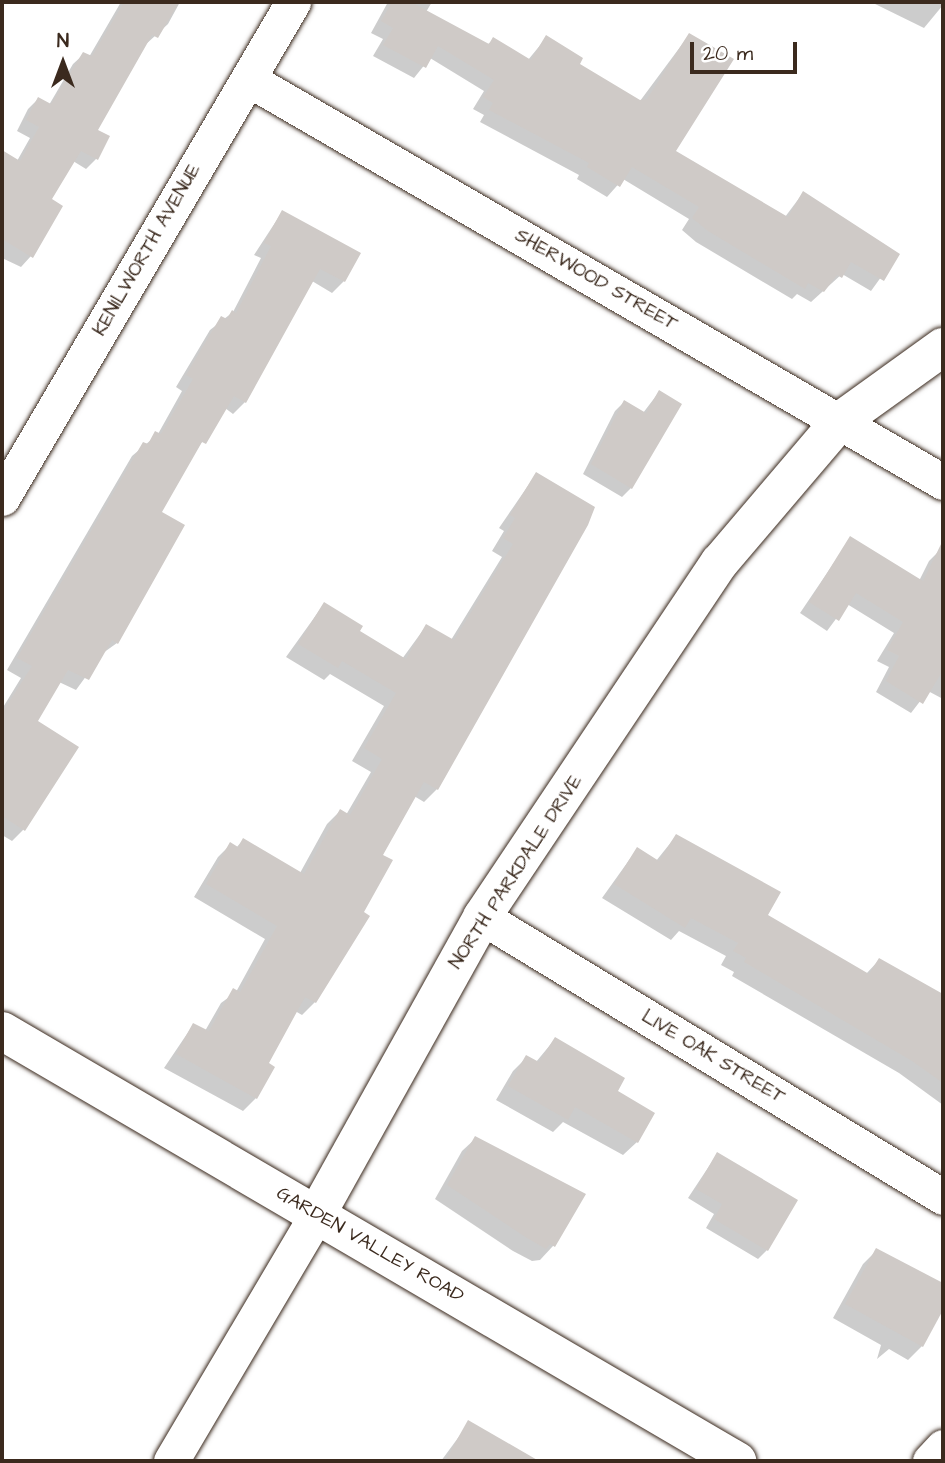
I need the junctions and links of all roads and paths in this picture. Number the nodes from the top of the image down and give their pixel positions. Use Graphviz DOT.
graph roads {
  1 [pos="293,2"];
  2 [pos="248,79"];
  3 [pos="943,347"];
  4 [pos="840,421"];
  5 [pos="943,482"];
  6 [pos="2,498"];
  7 [pos="482,917"];
  8 [pos="2,1031"];
  9 [pos="943,1197"];
  10 [pos="317,1214"];
  11 [pos="943,1447"];
  12 [pos="171,1461"];
  13 [pos="737,1461"];
  14 [pos="930,1461"];
  1 -- 2 [label="street, KENILWORTH AVENUE"];
  2 -- 4 [label="street, SHERWOOD STREET"];
  2 -- 6 [label="street, KENILWORTH AVENUE"];
  3 -- 4 [label="street, NORTH PARKDALE DRIVE"];
  4 -- 5 [label="street, SHERWOOD STREET"];
  4 -- 7 [label="street, NORTH PARKDALE DRIVE"];
  7 -- 9 [label="street, LIVE OAK STREET"];
  7 -- 10 [label="street, NORTH PARKDALE DRIVE"];
  8 -- 10 [label="street, GARDEN VALLEY ROAD"];
  10 -- 12 [label="street, NORTH PARKDALE DRIVE"];
  10 -- 13 [label="street, GARDEN VALLEY ROAD"];
  11 -- 14 [label="street"];
}
